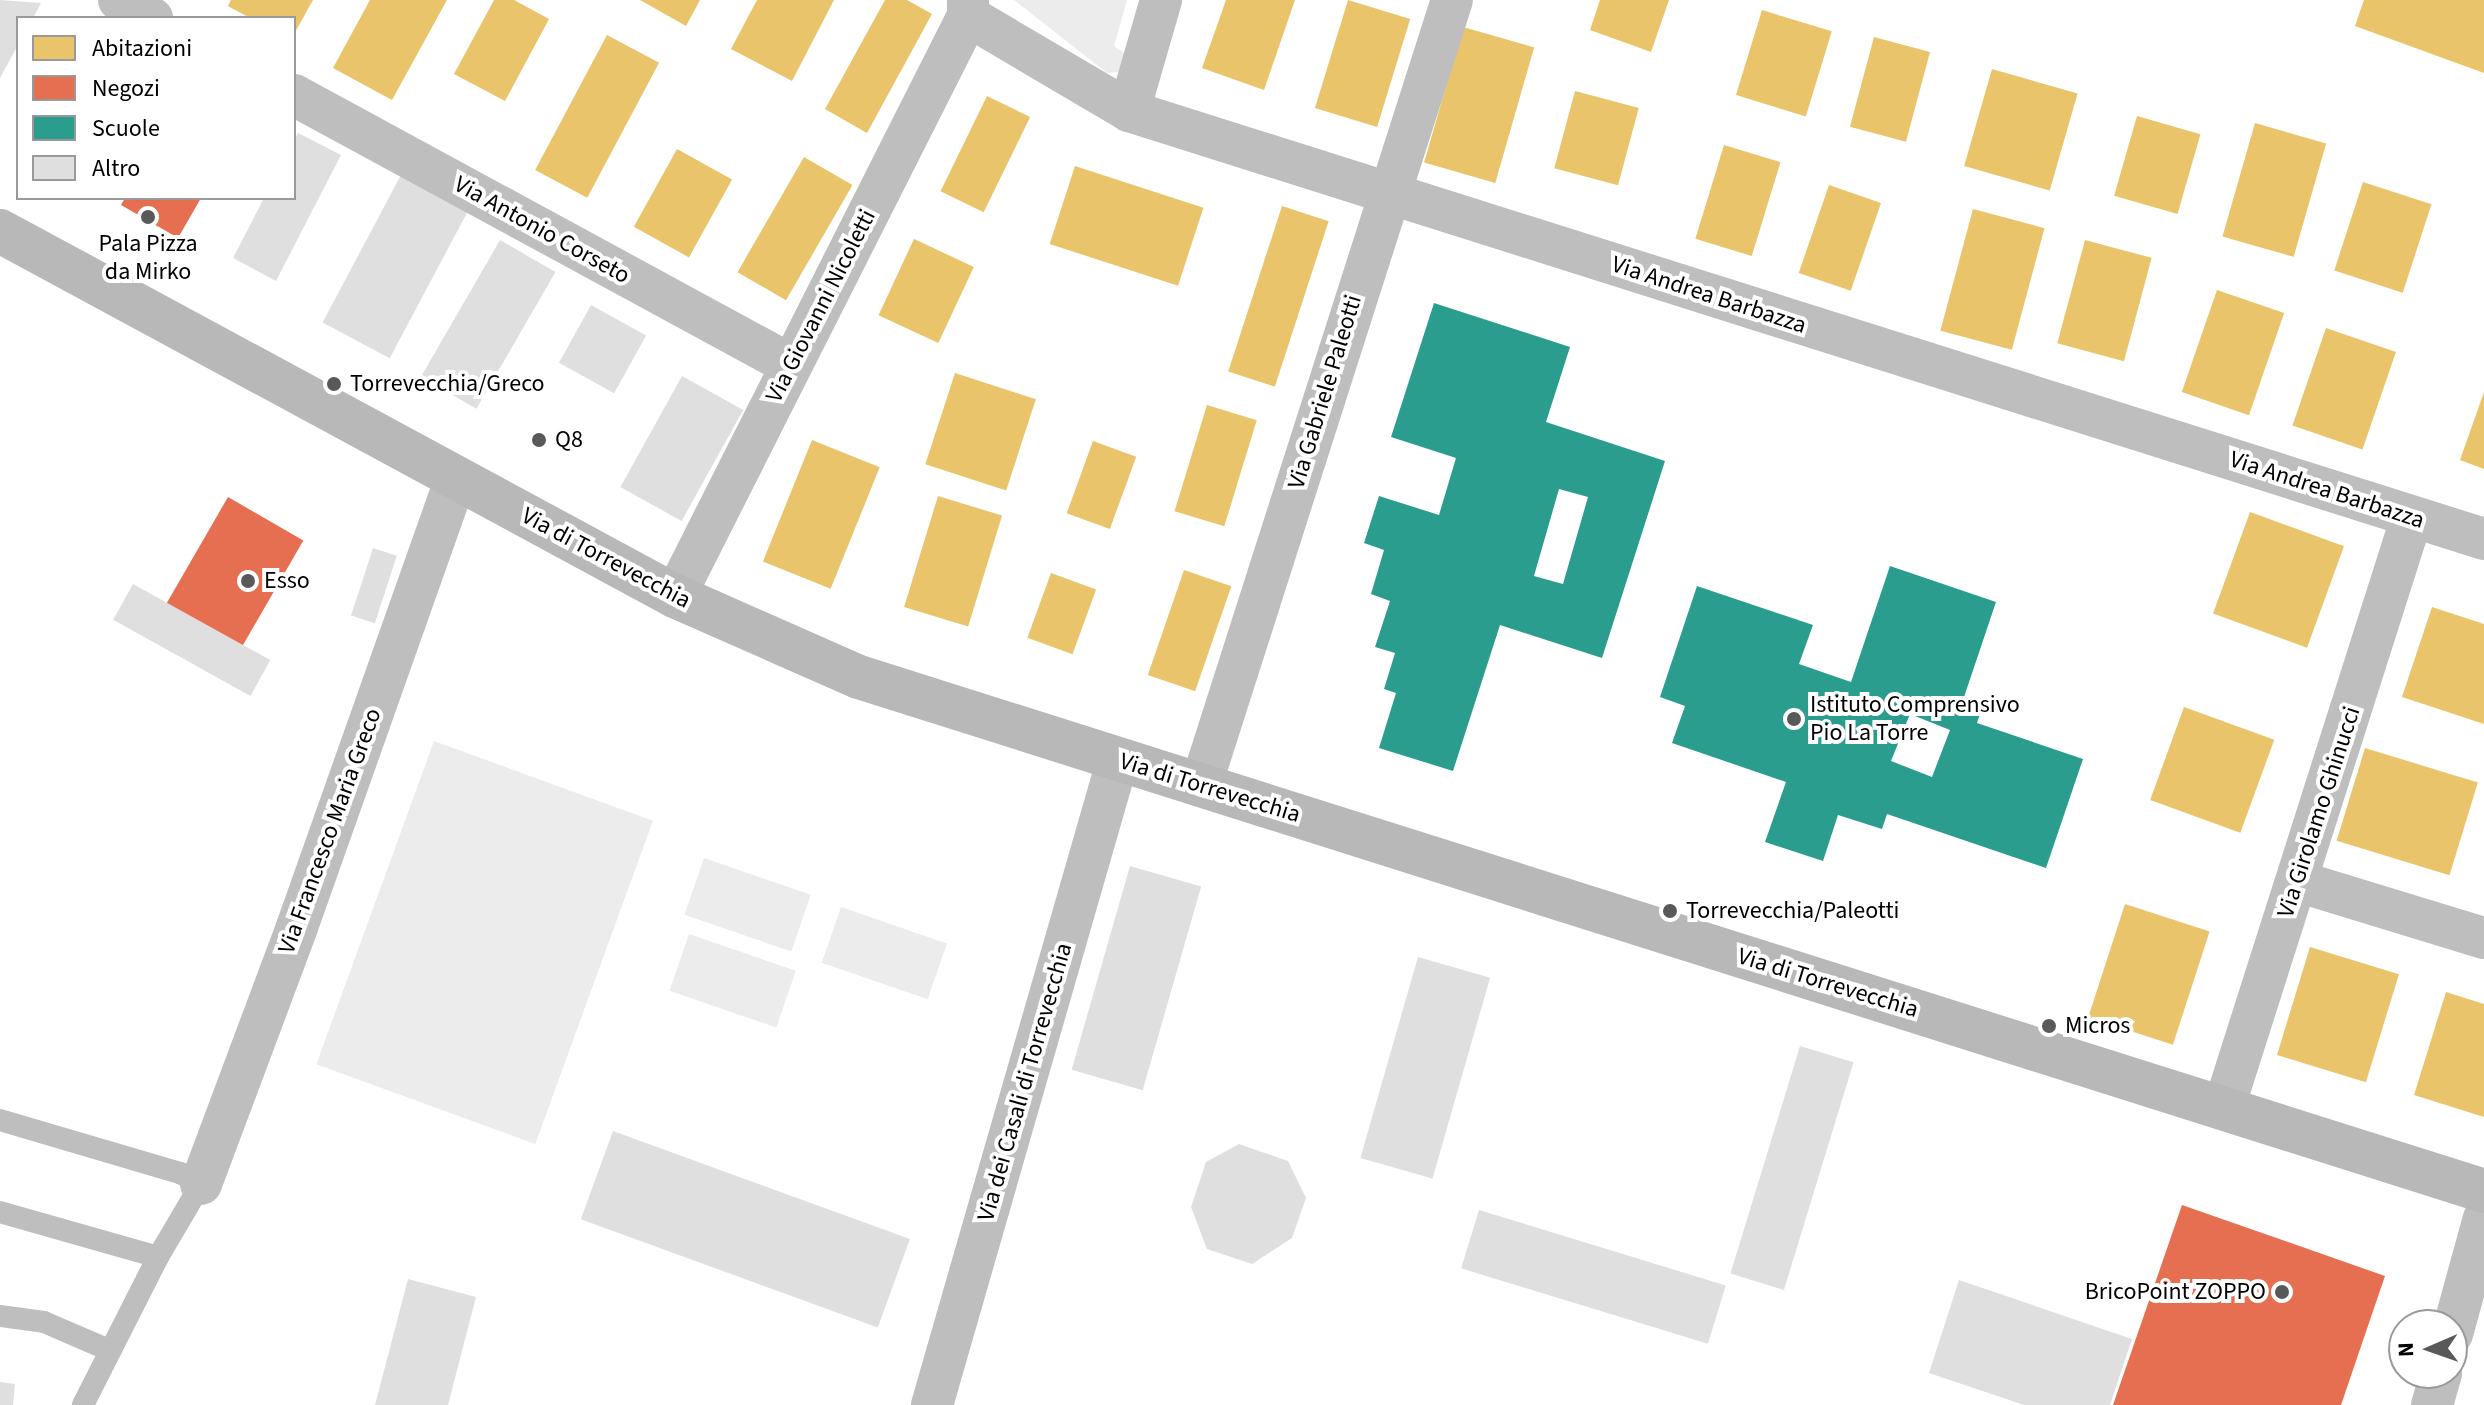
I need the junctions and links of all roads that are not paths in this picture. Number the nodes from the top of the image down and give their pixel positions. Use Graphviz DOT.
graph roads {
  1 [pos="119,0"];
  2 [pos="1161,0"];
  3 [pos="1452,0"];
  4 [pos="968,8"];
  5 [pos="148,16"];
  6 [pos="296,96"];
  7 [pos="1129,111"];
  8 [pos="1388,194"];
  9 [pos="0,231"];
  10 [pos="791,365"];
  11 [pos="456,477"];
  12 [pos="2412,517"];
  13 [pos="2484,539"];
  14 [pos="675,596"];
  15 [pos="1118,759"];
  16 [pos="1201,785"];
  17 [pos="2297,881"];
  18 [pos="2484,938"];
  19 [pos="2224,1107"];
  20 [pos="0,1120"];
  21 [pos="201,1184"];
  22 [pos="2484,1191"];
  23 [pos="0,1212"];
  24 [pos="2484,1218"];
  25 [pos="158,1257"];
  26 [pos="2459,1309"];
  27 [pos="0,1316"];
  28 [pos="109,1350"];
  29 [pos="83,1405"];
  30 [pos="932,1405"];
  1 -- 5 [label="street"];
  2 -- 7 [label="street"];
  3 -- 8 [label="street, Via Gabriele Paleotti"];
  4 -- 7 [label="street, Via Andrea Barbazza"];
  4 -- 10 [label="street, Via Giovanni Nicoletti"];
  6 -- 10 [label="street, Via Antonio Corseto"];
  7 -- 8 [label="street, Via Andrea Barbazza"];
  8 -- 12 [label="street, Via Andrea Barbazza"];
  8 -- 16 [label="street, Via Gabriele Paleotti"];
  9 -- 11 [label="main road, Via di Torrevecchia"];
  10 -- 14 [label="street, Via Giovanni Nicoletti"];
  11 -- 14 [label="main road, Via di Torrevecchia"];
  11 -- 21 [label="street, Via Francesco Maria Greco"];
  12 -- 13 [label="street, Via Andrea Barbazza"];
  12 -- 17 [label="street, Via Girolamo Ghinucci"];
  14 -- 15 [label="main road, Via di Torrevecchia"];
  15 -- 16 [label="main road, Via di Torrevecchia"];
  15 -- 30 [label="street, Via dei Casali di Torrevecchia"];
  16 -- 19 [label="main road, Via di Torrevecchia"];
  17 -- 18 [label="street"];
  17 -- 19 [label="street, Via Girolamo Ghinucci"];
  19 -- 22 [label="main road, Via di Torrevecchia"];
  20 -- 21 [label="lane"];
  21 -- 25 [label="lane"];
  23 -- 25 [label="lane"];
  24 -- 26 [label="street"];
  25 -- 28 [label="lane"];
  27 -- 28 [label="lane"];
  28 -- 29 [label="lane"];
}
